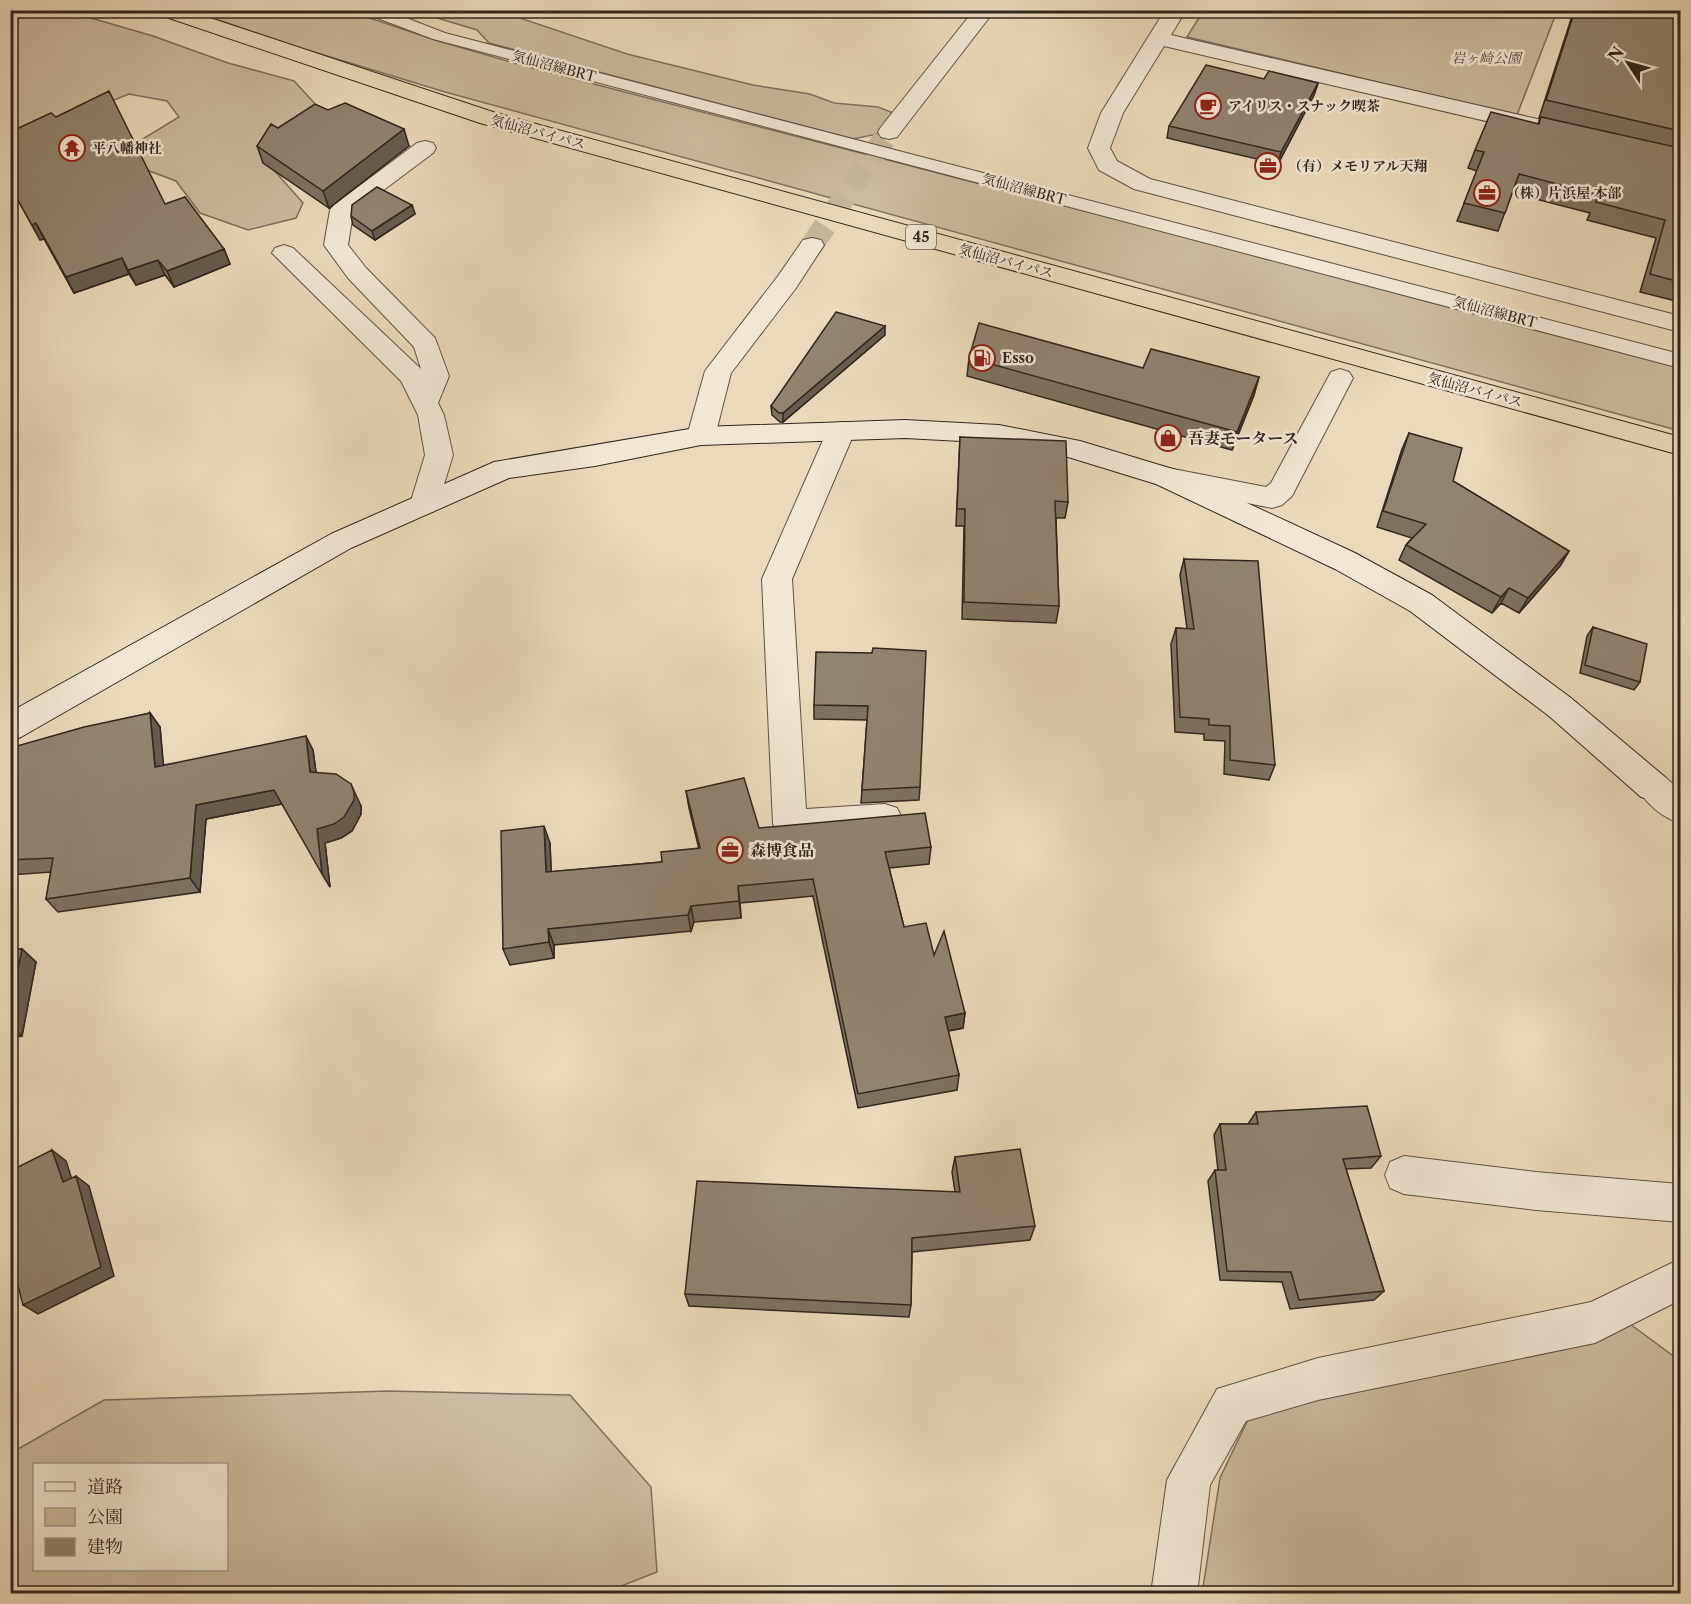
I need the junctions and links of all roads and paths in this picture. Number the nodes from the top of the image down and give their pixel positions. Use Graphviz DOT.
graph roads {
  1 [pos="370,10"];
  2 [pos="985,10"];
  3 [pos="1176,10"];
  4 [pos="165,11"];
  5 [pos="1160,39"];
  6 [pos="1555,131"];
  7 [pos="889,132"];
  8 [pos="425,148"];
  9 [pos="812,245"];
  10 [pos="284,253"];
  11 [pos="1680,324"];
  12 [pos="1680,361"];
  13 [pos="1340,378"];
  14 [pos="425,403"];
  15 [pos="841,431"];
  16 [pos="701,436"];
  17 [pos="1680,446"];
  18 [pos="1166,477"];
  19 [pos="424,504"];
  20 [pos="10,728"];
  21 [pos="1680,809"];
  22 [pos="917,816"];
  23 [pos="1404,1175"];
  24 [pos="1680,1203"];
  25 [pos="1680,1279"];
  26 [pos="1174,1593"];
  1 -- 12 [label="lane, 気仙沼線BRT"];
  2 -- 7 [label="street"];
  3 -- 5 [label="street"];
  4 -- 17 [label="highway, 気仙沼バイパス / 45"];
  5 -- 6 [label="street"];
  5 -- 11 [label="street"];
  8 -- 14 [label="street"];
  9 -- 16 [label="street"];
  10 -- 14 [label="street"];
  13 -- 18 [label="street"];
  14 -- 19 [label="street"];
  15 -- 16 [label="street"];
  15 -- 18 [label="street"];
  15 -- 22 [label="street"];
  16 -- 19 [label="street"];
  18 -- 21 [label="street"];
  19 -- 20 [label="street"];
  23 -- 24 [label="street"];
  25 -- 26 [label="street"];
}
